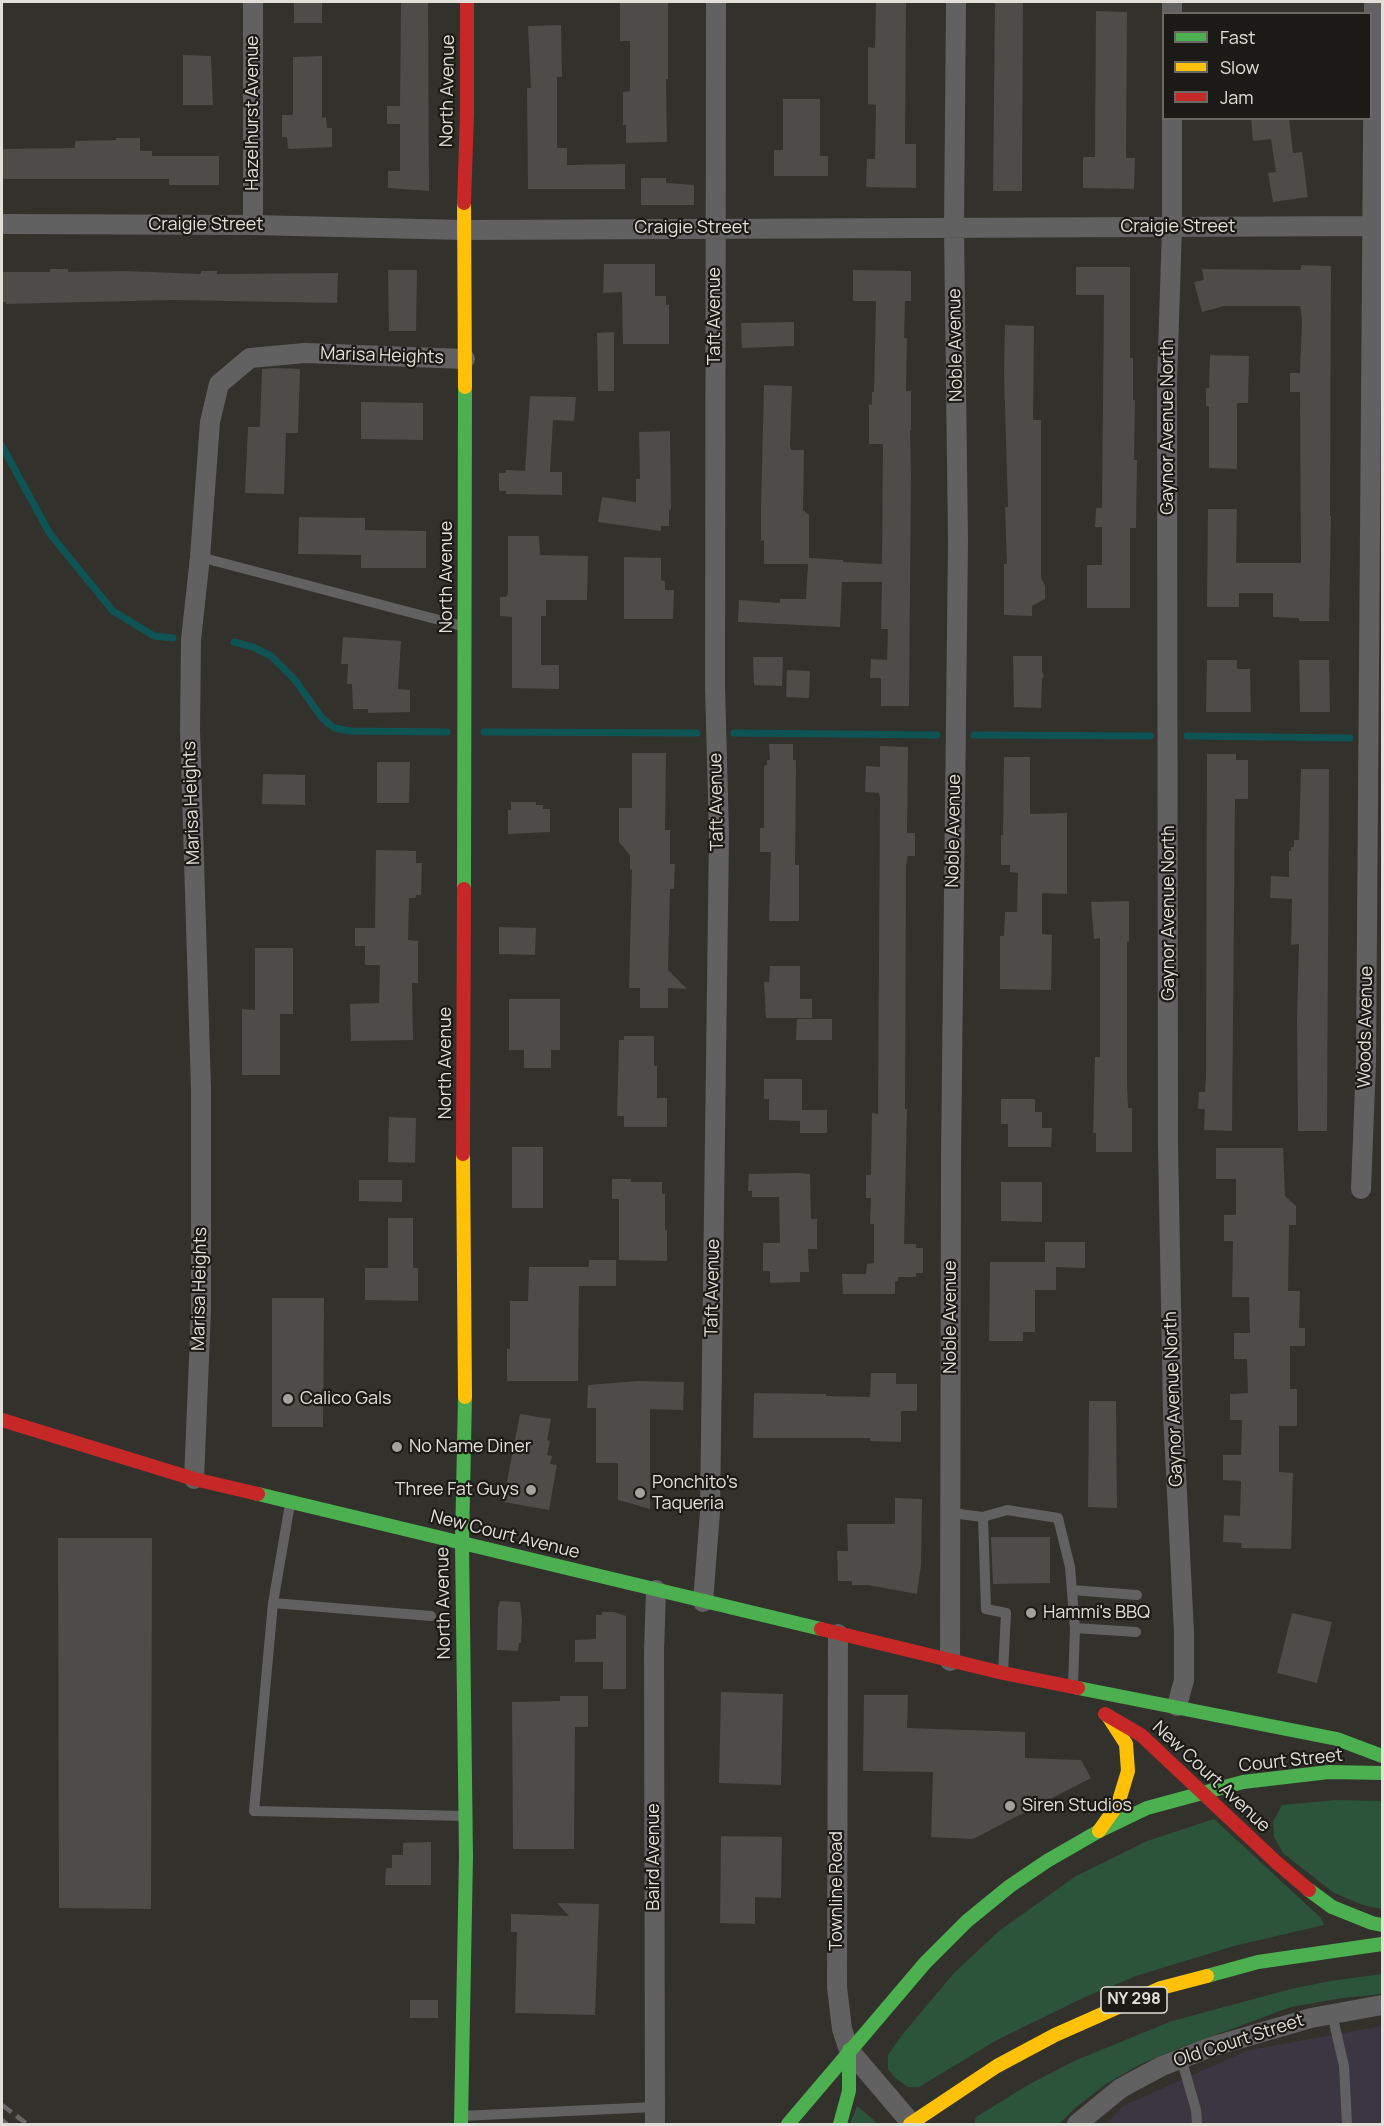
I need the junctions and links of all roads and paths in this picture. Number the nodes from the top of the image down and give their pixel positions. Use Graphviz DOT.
graph roads {
  1 [pos="253,2"];
  2 [pos="467,2"];
  3 [pos="716,2"];
  4 [pos="956,2"];
  5 [pos="1374,2"];
  6 [pos="1172,120"];
  7 [pos="2,224"];
  8 [pos="253,225"];
  9 [pos="1378,226"];
  10 [pos="715,228"];
  11 [pos="954,228"];
  12 [pos="1172,228"];
  13 [pos="463,230"];
  14 [pos="465,359"];
  15 [pos="200,557"];
  16 [pos="465,627"];
  17 [pos="1361,1189"];
  18 [pos="2,1420"];
  19 [pos="194,1479"];
  20 [pos="291,1502"];
  21 [pos="951,1513"];
  22 [pos="982,1517"];
  23 [pos="462,1542"];
  24 [pos="656,1590"];
  25 [pos="1072,1590"];
  26 [pos="1137,1595"];
  27 [pos="704,1602"];
  28 [pos="273,1603"];
  29 [pos="431,1616"];
  30 [pos="1075,1628"];
  31 [pos="1136,1632"];
  32 [pos="838,1634"];
  33 [pos="950,1661"];
  34 [pos="1003,1673"];
  35 [pos="1073,1686"];
  36 [pos="1177,1706"];
  37 [pos="1108,1716"];
  38 [pos="1383,1756"];
  39 [pos="1383,1773"];
  40 [pos="1204,1793"];
  41 [pos="465,1816"];
  42 [pos="1099,1831"];
  43 [pos="1383,1925"];
  44 [pos="1383,1944"];
  45 [pos="1383,2005"];
  46 [pos="1332,2014"];
  47 [pos="849,2050"];
  48 [pos="1181,2058"];
  49 [pos="655,2116"];
  50 [pos="461,2120"];
  51 [pos="788,2124"];
  52 [pos="840,2124"];
  53 [pos="911,2124"];
  54 [pos="1077,2124"];
  55 [pos="1197,2124"];
  56 [pos="1347,2124"];
  1 -- 8 [label="street, Hazelhurst Avenue"];
  2 -- 13 [label="main road, North Avenue"];
  3 -- 10 [label="street, Taft Avenue"];
  4 -- 11 [label="street, Noble Avenue"];
  5 -- 9 [label="street, Woods Avenue"];
  6 -- 12 [label="street, Gaynor Avenue North"];
  7 -- 8 [label="street, Craigie Street"];
  8 -- 13 [label="street, Craigie Street"];
  9 -- 12 [label="street, Craigie Street"];
  9 -- 17 [label="street, Woods Avenue"];
  10 -- 11 [label="street, Craigie Street"];
  10 -- 13 [label="street, Craigie Street"];
  10 -- 27 [label="street, Taft Avenue"];
  11 -- 12 [label="street, Craigie Street"];
  11 -- 21 [label="street, Noble Avenue"];
  12 -- 36 [label="street, Gaynor Avenue North"];
  13 -- 14 [label="main road, North Avenue"];
  14 -- 15 [label="street, Marisa Heights"];
  14 -- 16 [label="main road, North Avenue"];
  15 -- 16 [label="lane"];
  15 -- 19 [label="street, Marisa Heights"];
  16 -- 23 [label="main road, North Avenue"];
  18 -- 19 [label="main road, New Court Avenue"];
  19 -- 20 [label="main road, New Court Avenue"];
  20 -- 23 [label="main road, New Court Avenue"];
  20 -- 28 [label="lane"];
  21 -- 22 [label="lane"];
  21 -- 33 [label="street, Noble Avenue"];
  22 -- 25 [label="lane"];
  22 -- 34 [label="lane"];
  23 -- 24 [label="main road, New Court Avenue"];
  23 -- 41 [label="main road, North Avenue"];
  24 -- 27 [label="main road, New Court Avenue"];
  24 -- 49 [label="street, Baird Avenue"];
  25 -- 26 [label="lane"];
  25 -- 30 [label="lane"];
  27 -- 32 [label="main road, New Court Avenue"];
  28 -- 29 [label="lane"];
  28 -- 41 [label="lane"];
  30 -- 31 [label="lane"];
  30 -- 35 [label="lane"];
  32 -- 33 [label="main road, New Court Avenue"];
  32 -- 47 [label="street, Townline Road"];
  33 -- 34 [label="main road, New Court Avenue"];
  34 -- 35 [label="main road, New Court Avenue"];
  34 -- 37 [label="main road, New Court Avenue"];
  35 -- 36 [label="main road, New Court Avenue"];
  36 -- 38 [label="main road, New Court Avenue"];
  37 -- 40 [label="main road, New Court Avenue"];
  37 -- 42 [label="main road"];
  39 -- 40 [label="main road, Court Street"];
  40 -- 42 [label="main road, Court Street"];
  40 -- 43 [label="main road, New Court Avenue"];
  41 -- 50 [label="main road, North Avenue"];
  42 -- 47 [label="main road, Court Street"];
  44 -- 53 [label="main road, NY 298"];
  45 -- 46 [label="street, Old Court Street"];
  46 -- 48 [label="street, Old Court Street"];
  46 -- 56 [label="lane"];
  47 -- 51 [label="main road, Court Street"];
  47 -- 52 [label="main road"];
  47 -- 53 [label="street, Townline Road"];
  48 -- 54 [label="street, Old Court Street"];
  48 -- 55 [label="lane"];
  49 -- 50 [label="lane"];
}
